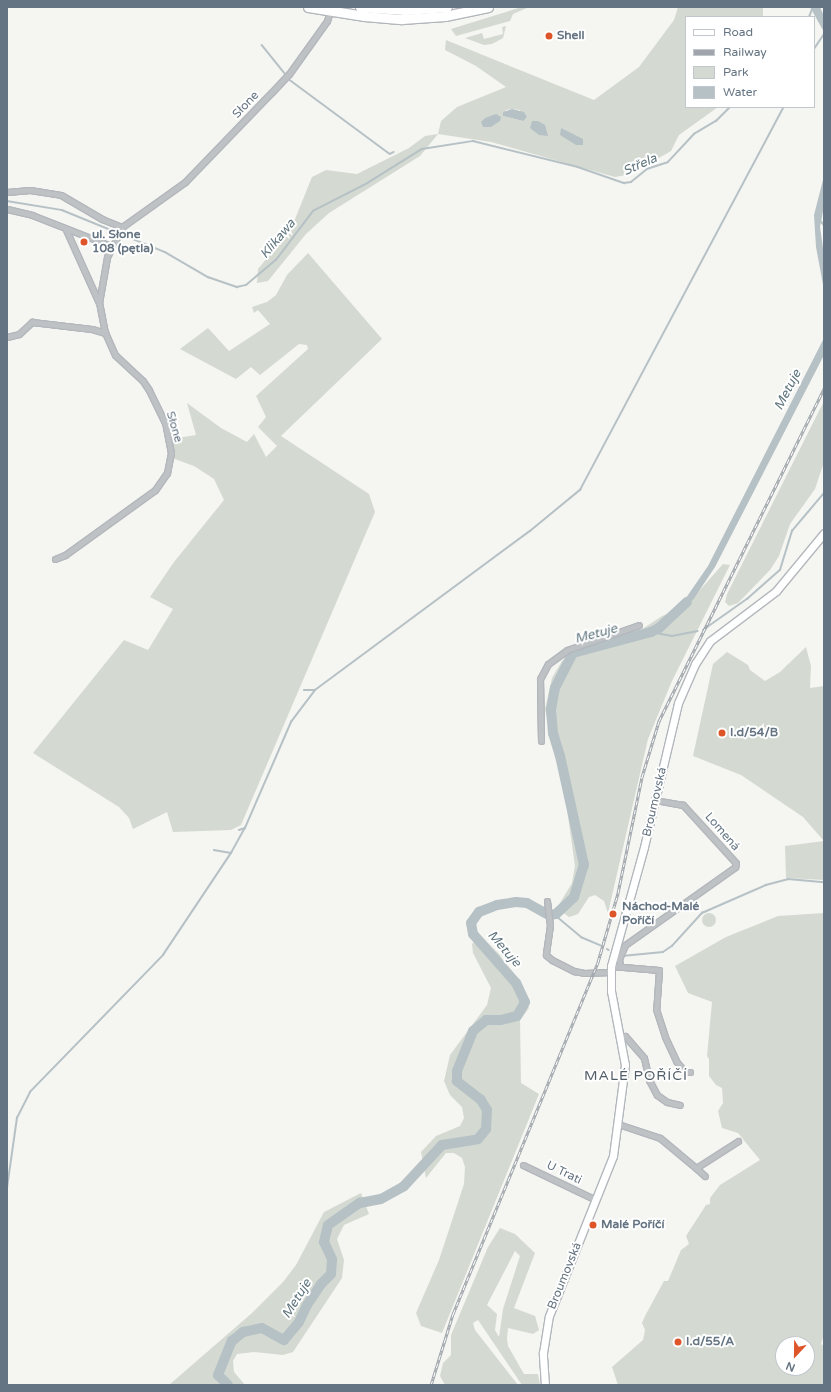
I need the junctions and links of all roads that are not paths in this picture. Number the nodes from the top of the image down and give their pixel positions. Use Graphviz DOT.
graph roads {
  1 [pos="308,7"];
  2 [pos="360,7"];
  3 [pos="447,7"];
  4 [pos="488,7"];
  5 [pos="331,9"];
  6 [pos="7,192"];
  7 [pos="7,209"];
  8 [pos="121,229"];
  9 [pos="66,230"];
  10 [pos="111,246"];
  11 [pos="99,303"];
  12 [pos="105,333"];
  13 [pos="7,337"];
  14 [pos="824,533"];
  15 [pos="55,558"];
  16 [pos="639,625"];
  17 [pos="540,742"];
  18 [pos="655,800"];
  19 [pos="547,901"];
  20 [pos="620,966"];
  21 [pos="611,969"];
  22 [pos="620,1036"];
  23 [pos="690,1072"];
  24 [pos="680,1104"];
  25 [pos="618,1124"];
  26 [pos="738,1142"];
  27 [pos="523,1165"];
  28 [pos="696,1168"];
  29 [pos="705,1176"];
  30 [pos="596,1200"];
  31 [pos="545,1385"];
  1 -- 5 [label="highway"];
  2 -- 3 [label="highway"];
  4 -- 5 [label="highway"];
  5 -- 8 [label="street, Słone"];
  6 -- 8 [label="street"];
  7 -- 9 [label="street"];
  8 -- 10 [label="street, Słone"];
  9 -- 10 [label="street"];
  9 -- 11 [label="street, Słone"];
  10 -- 11 [label="street, Słone"];
  11 -- 12 [label="street, Słone"];
  12 -- 13 [label="street"];
  12 -- 15 [label="street, Słone"];
  14 -- 18 [label="main road, Broumovská"];
  16 -- 17 [label="street"];
  18 -- 20 [label="street, Lomená"];
  18 -- 21 [label="main road, Broumovská"];
  19 -- 21 [label="street"];
  20 -- 21 [label="street"];
  20 -- 23 [label="street"];
  21 -- 22 [label="main road, Broumovská"];
  22 -- 24 [label="street"];
  22 -- 25 [label="main road, Broumovská"];
  25 -- 28 [label="street"];
  25 -- 30 [label="main road, Broumovská"];
  26 -- 28 [label="street"];
  27 -- 30 [label="street, U Trati"];
  28 -- 29 [label="street"];
  30 -- 31 [label="main road, Broumovská"];
}
